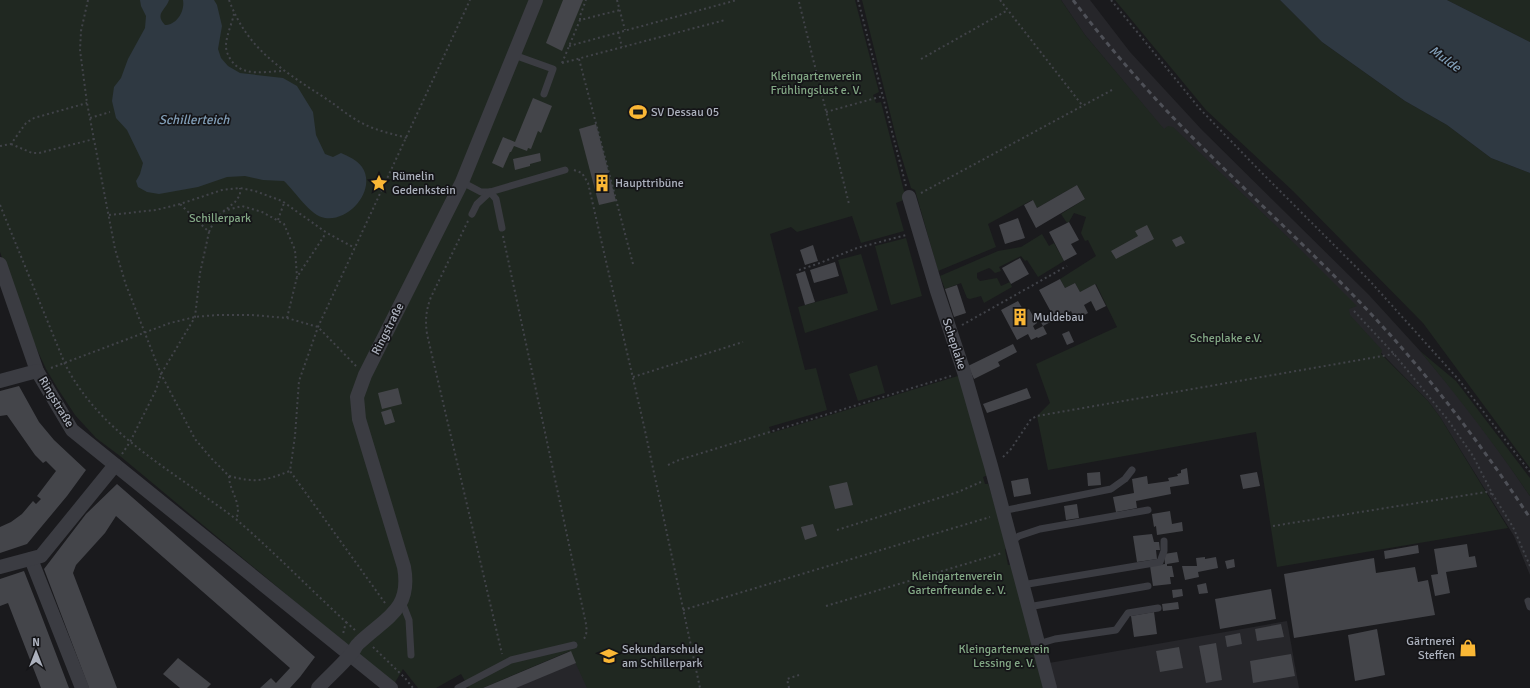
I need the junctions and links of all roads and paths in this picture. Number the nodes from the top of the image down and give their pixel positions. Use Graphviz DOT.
graph roads {
  1 [pos="88,0"];
  2 [pos="229,0"];
  3 [pos="470,0"];
  4 [pos="536,0"];
  5 [pos="586,0"];
  6 [pos="617,0"];
  7 [pos="737,0"];
  8 [pos="858,0"];
  9 [pos="1000,0"];
  10 [pos="1111,0"];
  11 [pos="799,2"];
  12 [pos="620,10"];
  13 [pos="1008,10"];
  14 [pos="234,14"];
  15 [pos="580,20"];
  16 [pos="725,20"];
  17 [pos="625,30"];
  18 [pos="618,32"];
  19 [pos="570,46"];
  20 [pos="622,47"];
  21 [pos="514,55"];
  22 [pos="579,59"];
  23 [pos="921,59"];
  24 [pos="562,63"];
  25 [pos="553,69"];
  26 [pos="284,71"];
  27 [pos="1112,90"];
  28 [pos="544,94"];
  29 [pos="883,96"];
  30 [pos="87,103"];
  31 [pos="1082,105"];
  32 [pos="110,112"];
  33 [pos="826,112"];
  34 [pos="90,118"];
  35 [pos="407,138"];
  36 [pos="95,139"];
  37 [pos="11,144"];
  38 [pos="0,146"];
  39 [pos="565,170"];
  40 [pos="462,182"];
  41 [pos="240,188"];
  42 [pos="490,192"];
  43 [pos="909,197"];
  44 [pos="284,203"];
  45 [pos="180,204"];
  46 [pos="849,204"];
  47 [pos="0,205"];
  48 [pos="223,211"];
  49 [pos="472,214"];
  50 [pos="109,215"];
  51 [pos="278,220"];
  52 [pos="502,228"];
  53 [pos="209,232"];
  54 [pos="919,232"];
  55 [pos="327,233"];
  56 [pos="355,248"];
  57 [pos="0,264"];
  58 [pos="633,264"];
  59 [pos="1067,266"];
  60 [pos="798,270"];
  61 [pos="297,277"];
  62 [pos="1354,311"];
  63 [pos="195,317"];
  64 [pos="287,318"];
  65 [pos="318,327"];
  66 [pos="950,332"];
  67 [pos="144,333"];
  68 [pos="743,342"];
  69 [pos="1394,354"];
  70 [pos="65,364"];
  71 [pos="37,371"];
  72 [pos="964,372"];
  73 [pos="161,374"];
  74 [pos="365,375"];
  75 [pos="633,377"];
  76 [pos="0,381"];
  77 [pos="130,442"];
  78 [pos="115,465"];
  79 [pos="668,465"];
  80 [pos="1132,470"];
  81 [pos="290,471"];
  82 [pos="992,472"];
  83 [pos="1530,472"];
  84 [pos="228,476"];
  85 [pos="1493,495"];
  86 [pos="1148,510"];
  87 [pos="1003,512"];
  88 [pos="236,519"];
  89 [pos="1273,526"];
  90 [pos="837,530"];
  91 [pos="1164,541"];
  92 [pos="1011,546"];
  93 [pos="31,559"];
  94 [pos="1530,566"];
  95 [pos="0,568"];
  96 [pos="1022,585"];
  97 [pos="1148,586"];
  98 [pos="401,602"];
  99 [pos="826,606"];
  100 [pos="1028,607"];
  101 [pos="1158,608"];
  102 [pos="683,610"];
  103 [pos="393,614"];
  104 [pos="346,622"];
  105 [pos="364,638"];
  106 [pos="1038,644"];
  107 [pos="574,645"];
  108 [pos="351,655"];
  109 [pos="411,655"];
  110 [pos="504,663"];
  111 [pos="799,675"];
  112 [pos="82,688"];
  113 [pos="318,688"];
  114 [pos="391,688"];
  115 [pos="413,688"];
  116 [pos="458,688"];
  117 [pos="700,688"];
  118 [pos="789,688"];
  119 [pos="1050,688"];
  1 -- 30 [label="path"];
  2 -- 14 [label="path"];
  3 -- 35 [label="path"];
  4 -- 21 [label="street, Ringstraße"];
  5 -- 15 [label="path"];
  6 -- 12 [label="path"];
  7 -- 17 [label="path"];
  8 -- 29 [label="path"];
  9 -- 13 [label="path"];
  10 -- 83 [label="path"];
  11 -- 33 [label="path"];
  12 -- 15 [label="path"];
  12 -- 17 [label="path"];
  13 -- 23 [label="path"];
  13 -- 31 [label="path"];
  14 -- 26 [label="path"];
  14 -- 26 [label="path"];
  15 -- 19 [label="path"];
  16 -- 20 [label="path"];
  17 -- 18 [label="path"];
  18 -- 19 [label="path"];
  18 -- 20 [label="path"];
  19 -- 24 [label="path"];
  20 -- 22 [label="path"];
  21 -- 25 [label="lane"];
  21 -- 40 [label="street, Ringstraße"];
  22 -- 24 [label="path"];
  22 -- 58 [label="path"];
  24 -- 25 [label="path"];
  25 -- 28 [label="lane"];
  26 -- 35 [label="path"];
  27 -- 31 [label="path"];
  29 -- 33 [label="path"];
  29 -- 43 [label="path"];
  30 -- 34 [label="path"];
  30 -- 37 [label="path"];
  31 -- 43 [label="path"];
  32 -- 34 [label="path"];
  33 -- 46 [label="path"];
  34 -- 36 [label="path"];
  35 -- 56 [label="path"];
  36 -- 37 [label="path"];
  36 -- 50 [label="path"];
  37 -- 38 [label="path"];
  39 -- 42 [label="lane"];
  39 -- 75 [label="path"];
  40 -- 42 [label="lane"];
  40 -- 74 [label="street, Ringstraße"];
  41 -- 44 [label="path"];
  41 -- 45 [label="path"];
  41 -- 48 [label="path"];
  42 -- 49 [label="lane"];
  42 -- 52 [label="lane"];
  43 -- 54 [label="street, Scheplake"];
  44 -- 51 [label="path"];
  44 -- 55 [label="path"];
  45 -- 50 [label="path"];
  45 -- 53 [label="path"];
  47 -- 70 [label="path"];
  48 -- 51 [label="path"];
  48 -- 53 [label="path"];
  49 -- 110 [label="path"];
  50 -- 67 [label="path"];
  51 -- 61 [label="path"];
  52 -- 107 [label="path"];
  53 -- 63 [label="path"];
  54 -- 60 [label="path"];
  54 -- 66 [label="street, Scheplake"];
  55 -- 56 [label="path"];
  55 -- 61 [label="path"];
  56 -- 65 [label="path"];
  57 -- 71 [label="street, Ringstraße"];
  59 -- 66 [label="path"];
  61 -- 64 [label="path"];
  62 -- 69 [label="path"];
  63 -- 64 [label="path"];
  63 -- 67 [label="path"];
  63 -- 73 [label="path"];
  64 -- 65 [label="path"];
  65 -- 74 [label="path"];
  65 -- 81 [label="path"];
  66 -- 72 [label="street, Scheplake"];
  67 -- 70 [label="path"];
  67 -- 73 [label="path"];
  68 -- 75 [label="path"];
  69 -- 82 [label="path"];
  69 -- 85 [label="path"];
  70 -- 71 [label="path"];
  70 -- 77 [label="path"];
  71 -- 76 [label="street"];
  71 -- 78 [label="street, Ringstraße"];
  72 -- 79 [label="path"];
  72 -- 82 [label="street, Scheplake"];
  73 -- 77 [label="path"];
  73 -- 84 [label="path"];
  74 -- 98 [label="street, Ringstraße"];
  75 -- 102 [label="path"];
  77 -- 78 [label="path"];
  77 -- 88 [label="path"];
  78 -- 93 [label="street"];
  78 -- 108 [label="street, Ringstraße"];
  80 -- 87 [label="lane"];
  81 -- 84 [label="path"];
  81 -- 103 [label="path"];
  82 -- 87 [label="street, Scheplake"];
  82 -- 90 [label="path"];
  84 -- 88 [label="path"];
  85 -- 89 [label="path"];
  85 -- 94 [label="path"];
  86 -- 92 [label="lane"];
  87 -- 92 [label="street, Scheplake"];
  87 -- 102 [label="path"];
  88 -- 104 [label="path"];
  91 -- 96 [label="lane"];
  92 -- 96 [label="street, Scheplake"];
  92 -- 99 [label="path"];
  93 -- 95 [label="street"];
  93 -- 112 [label="street"];
  96 -- 100 [label="street, Scheplake"];
  97 -- 100 [label="lane"];
  98 -- 103 [label="street, Ringstraße"];
  98 -- 109 [label="lane"];
  100 -- 106 [label="street, Scheplake"];
  101 -- 106 [label="lane"];
  102 -- 117 [label="path"];
  103 -- 105 [label="street, Ringstraße"];
  104 -- 105 [label="path"];
  104 -- 108 [label="path"];
  105 -- 108 [label="street, Ringstraße"];
  105 -- 115 [label="path"];
  106 -- 119 [label="street, Scheplake"];
  107 -- 110 [label="lane"];
  108 -- 113 [label="street"];
  108 -- 114 [label="street, Ringstraße"];
  110 -- 116 [label="lane"];
  111 -- 118 [label="path"];
}
